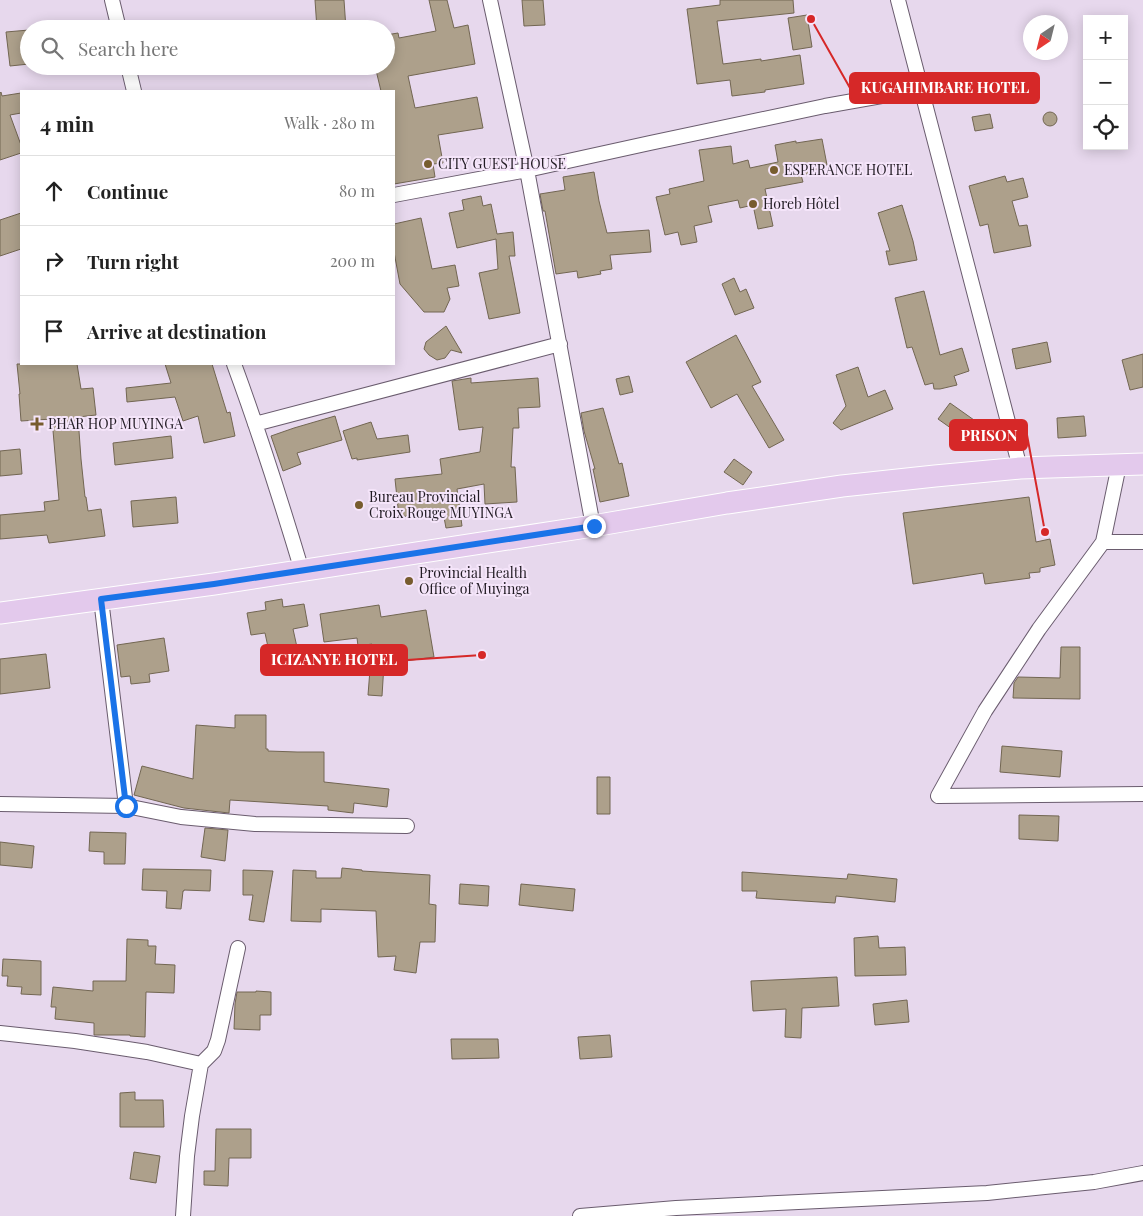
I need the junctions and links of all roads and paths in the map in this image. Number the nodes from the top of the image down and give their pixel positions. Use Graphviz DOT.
graph roads {
  1 [pos="112,0"];
  2 [pos="490,0"];
  3 [pos="898,0"];
  4 [pos="117,20"];
  5 [pos="130,75"];
  6 [pos="921,89"];
  7 [pos="134,90"];
  8 [pos="527,170"];
  9 [pos="395,196"];
  10 [pos="560,344"];
  11 [pos="234,365"];
  12 [pos="255,424"];
  13 [pos="1143,464"];
  14 [pos="1119,465"];
  15 [pos="1020,468"];
  16 [pos="594,526"];
  17 [pos="1103,542"];
  18 [pos="1143,542"];
  19 [pos="302,571"];
  20 [pos="101,599"];
  21 [pos="0,613"];
  22 [pos="1143,794"];
  23 [pos="0,804"];
  24 [pos="126,806"];
  25 [pos="407,826"];
  26 [pos="238,948"];
  27 [pos="0,1033"];
  28 [pos="201,1064"];
  29 [pos="1143,1173"];
  30 [pos="183,1216"];
  31 [pos="580,1216"];
  1 -- 4 [label="street"];
  2 -- 8 [label="street"];
  3 -- 6 [label="street"];
  5 -- 7 [label="street"];
  6 -- 8 [label="street"];
  6 -- 15 [label="street"];
  8 -- 9 [label="street"];
  8 -- 10 [label="street"];
  10 -- 12 [label="street"];
  10 -- 16 [label="street"];
  11 -- 12 [label="street"];
  12 -- 19 [label="street"];
  13 -- 14 [label="main road"];
  14 -- 15 [label="main road"];
  14 -- 17 [label="street"];
  15 -- 16 [label="main road"];
  16 -- 19 [label="main road"];
  17 -- 18 [label="street"];
  17 -- 22 [label="street"];
  19 -- 20 [label="main road"];
  20 -- 21 [label="main road"];
  20 -- 24 [label="street"];
  23 -- 24 [label="street"];
  24 -- 25 [label="street"];
  26 -- 28 [label="street"];
  27 -- 28 [label="street"];
  28 -- 30 [label="street"];
  29 -- 31 [label="street"];
}
